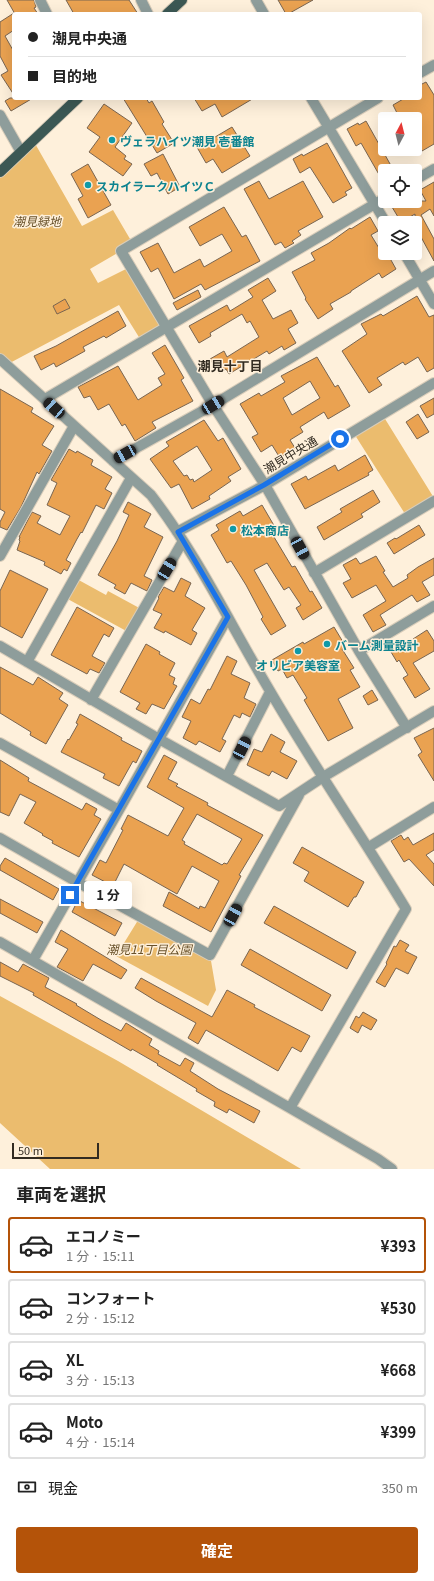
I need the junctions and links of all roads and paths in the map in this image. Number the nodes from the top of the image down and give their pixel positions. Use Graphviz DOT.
graph roads {
  1 [pos="40,0"];
  2 [pos="141,0"];
  3 [pos="182,0"];
  4 [pos="256,0"];
  5 [pos="46,12"];
  6 [pos="147,12"];
  7 [pos="169,12"];
  8 [pos="263,12"];
  9 [pos="434,64"];
  10 [pos="422,72"];
  11 [pos="76,100"];
  12 [pos="312,100"];
  13 [pos="375,100"];
  14 [pos="0,115"];
  15 [pos="328,128"];
  16 [pos="21,152"];
  17 [pos="434,169"];
  18 [pos="0,172"];
  19 [pos="422,176"];
  20 [pos="378,202"];
  21 [pos="375,204"];
  22 [pos="382,216"];
  23 [pos="408,260"];
  24 [pos="434,271"];
  25 [pos="420,280"];
  26 [pos="434,304"];
  27 [pos="166,328"];
  28 [pos="0,359"];
  29 [pos="434,383"];
  30 [pos="45,399"];
  31 [pos="213,405"];
  32 [pos="74,426"];
  33 [pos="112,461"];
  34 [pos="131,478"];
  35 [pos="264,485"];
  36 [pos="434,501"];
  37 [pos="180,537"];
  38 [pos="0,556"];
  39 [pos="314,573"];
  40 [pos="434,606"];
  41 [pos="228,617"];
  42 [pos="0,646"];
  43 [pos="359,651"];
  44 [pos="27,662"];
  45 [pos="270,692"];
  46 [pos="91,700"];
  47 [pos="434,711"];
  48 [pos="407,728"];
  49 [pos="159,739"];
  50 [pos="0,743"];
  51 [pos="227,776"];
  52 [pos="323,777"];
  53 [pos="300,793"];
  54 [pos="434,807"];
  55 [pos="119,810"];
  56 [pos="0,838"];
  57 [pos="369,847"];
  58 [pos="77,882"];
  59 [pos="0,942"];
  60 [pos="32,960"];
  61 [pos="290,1108"];
  62 [pos="392,1169"];
  1 -- 5 [label="street"];
  2 -- 6 [label="street"];
  3 -- 7 [label="main road"];
  4 -- 8 [label="street"];
  9 -- 10 [label="street"];
  11 -- 16 [label="main road"];
  12 -- 15 [label="street"];
  13 -- 15 [label="street"];
  14 -- 16 [label="street"];
  15 -- 21 [label="street"];
  15 -- 27 [label="street"];
  16 -- 18 [label="main road"];
  17 -- 19 [label="street"];
  20 -- 21 [label="street"];
  21 -- 22 [label="street"];
  21 -- 27 [label="street"];
  23 -- 25 [label="street"];
  24 -- 25 [label="street"];
  25 -- 26 [label="street"];
  25 -- 31 [label="street"];
  27 -- 30 [label="street"];
  27 -- 31 [label="street"];
  28 -- 30 [label="street"];
  29 -- 35 [label="street, 潮見中央通"];
  30 -- 32 [label="street"];
  31 -- 33 [label="street"];
  31 -- 35 [label="street"];
  32 -- 33 [label="street"];
  32 -- 38 [label="street"];
  33 -- 34 [label="street"];
  34 -- 37 [label="street"];
  34 -- 44 [label="street"];
  35 -- 37 [label="street, 潮見中央通"];
  35 -- 39 [label="street"];
  36 -- 39 [label="street"];
  37 -- 41 [label="street"];
  37 -- 46 [label="street"];
  39 -- 43 [label="street"];
  40 -- 43 [label="street"];
  41 -- 45 [label="street"];
  41 -- 49 [label="street"];
  42 -- 44 [label="street"];
  43 -- 48 [label="street"];
  44 -- 46 [label="street"];
  45 -- 51 [label="street"];
  45 -- 52 [label="street"];
  46 -- 49 [label="street"];
  47 -- 48 [label="street"];
  48 -- 52 [label="street"];
  49 -- 51 [label="street"];
  49 -- 55 [label="street"];
  50 -- 55 [label="street"];
  51 -- 53 [label="street"];
  52 -- 53 [label="street"];
  52 -- 57 [label="street"];
  53 -- 58 [label="street"];
  54 -- 57 [label="street"];
  55 -- 58 [label="street"];
  56 -- 58 [label="street"];
  57 -- 61 [label="street"];
  58 -- 60 [label="street"];
  59 -- 60 [label="street"];
  60 -- 61 [label="street"];
  61 -- 62 [label="street"];
}
